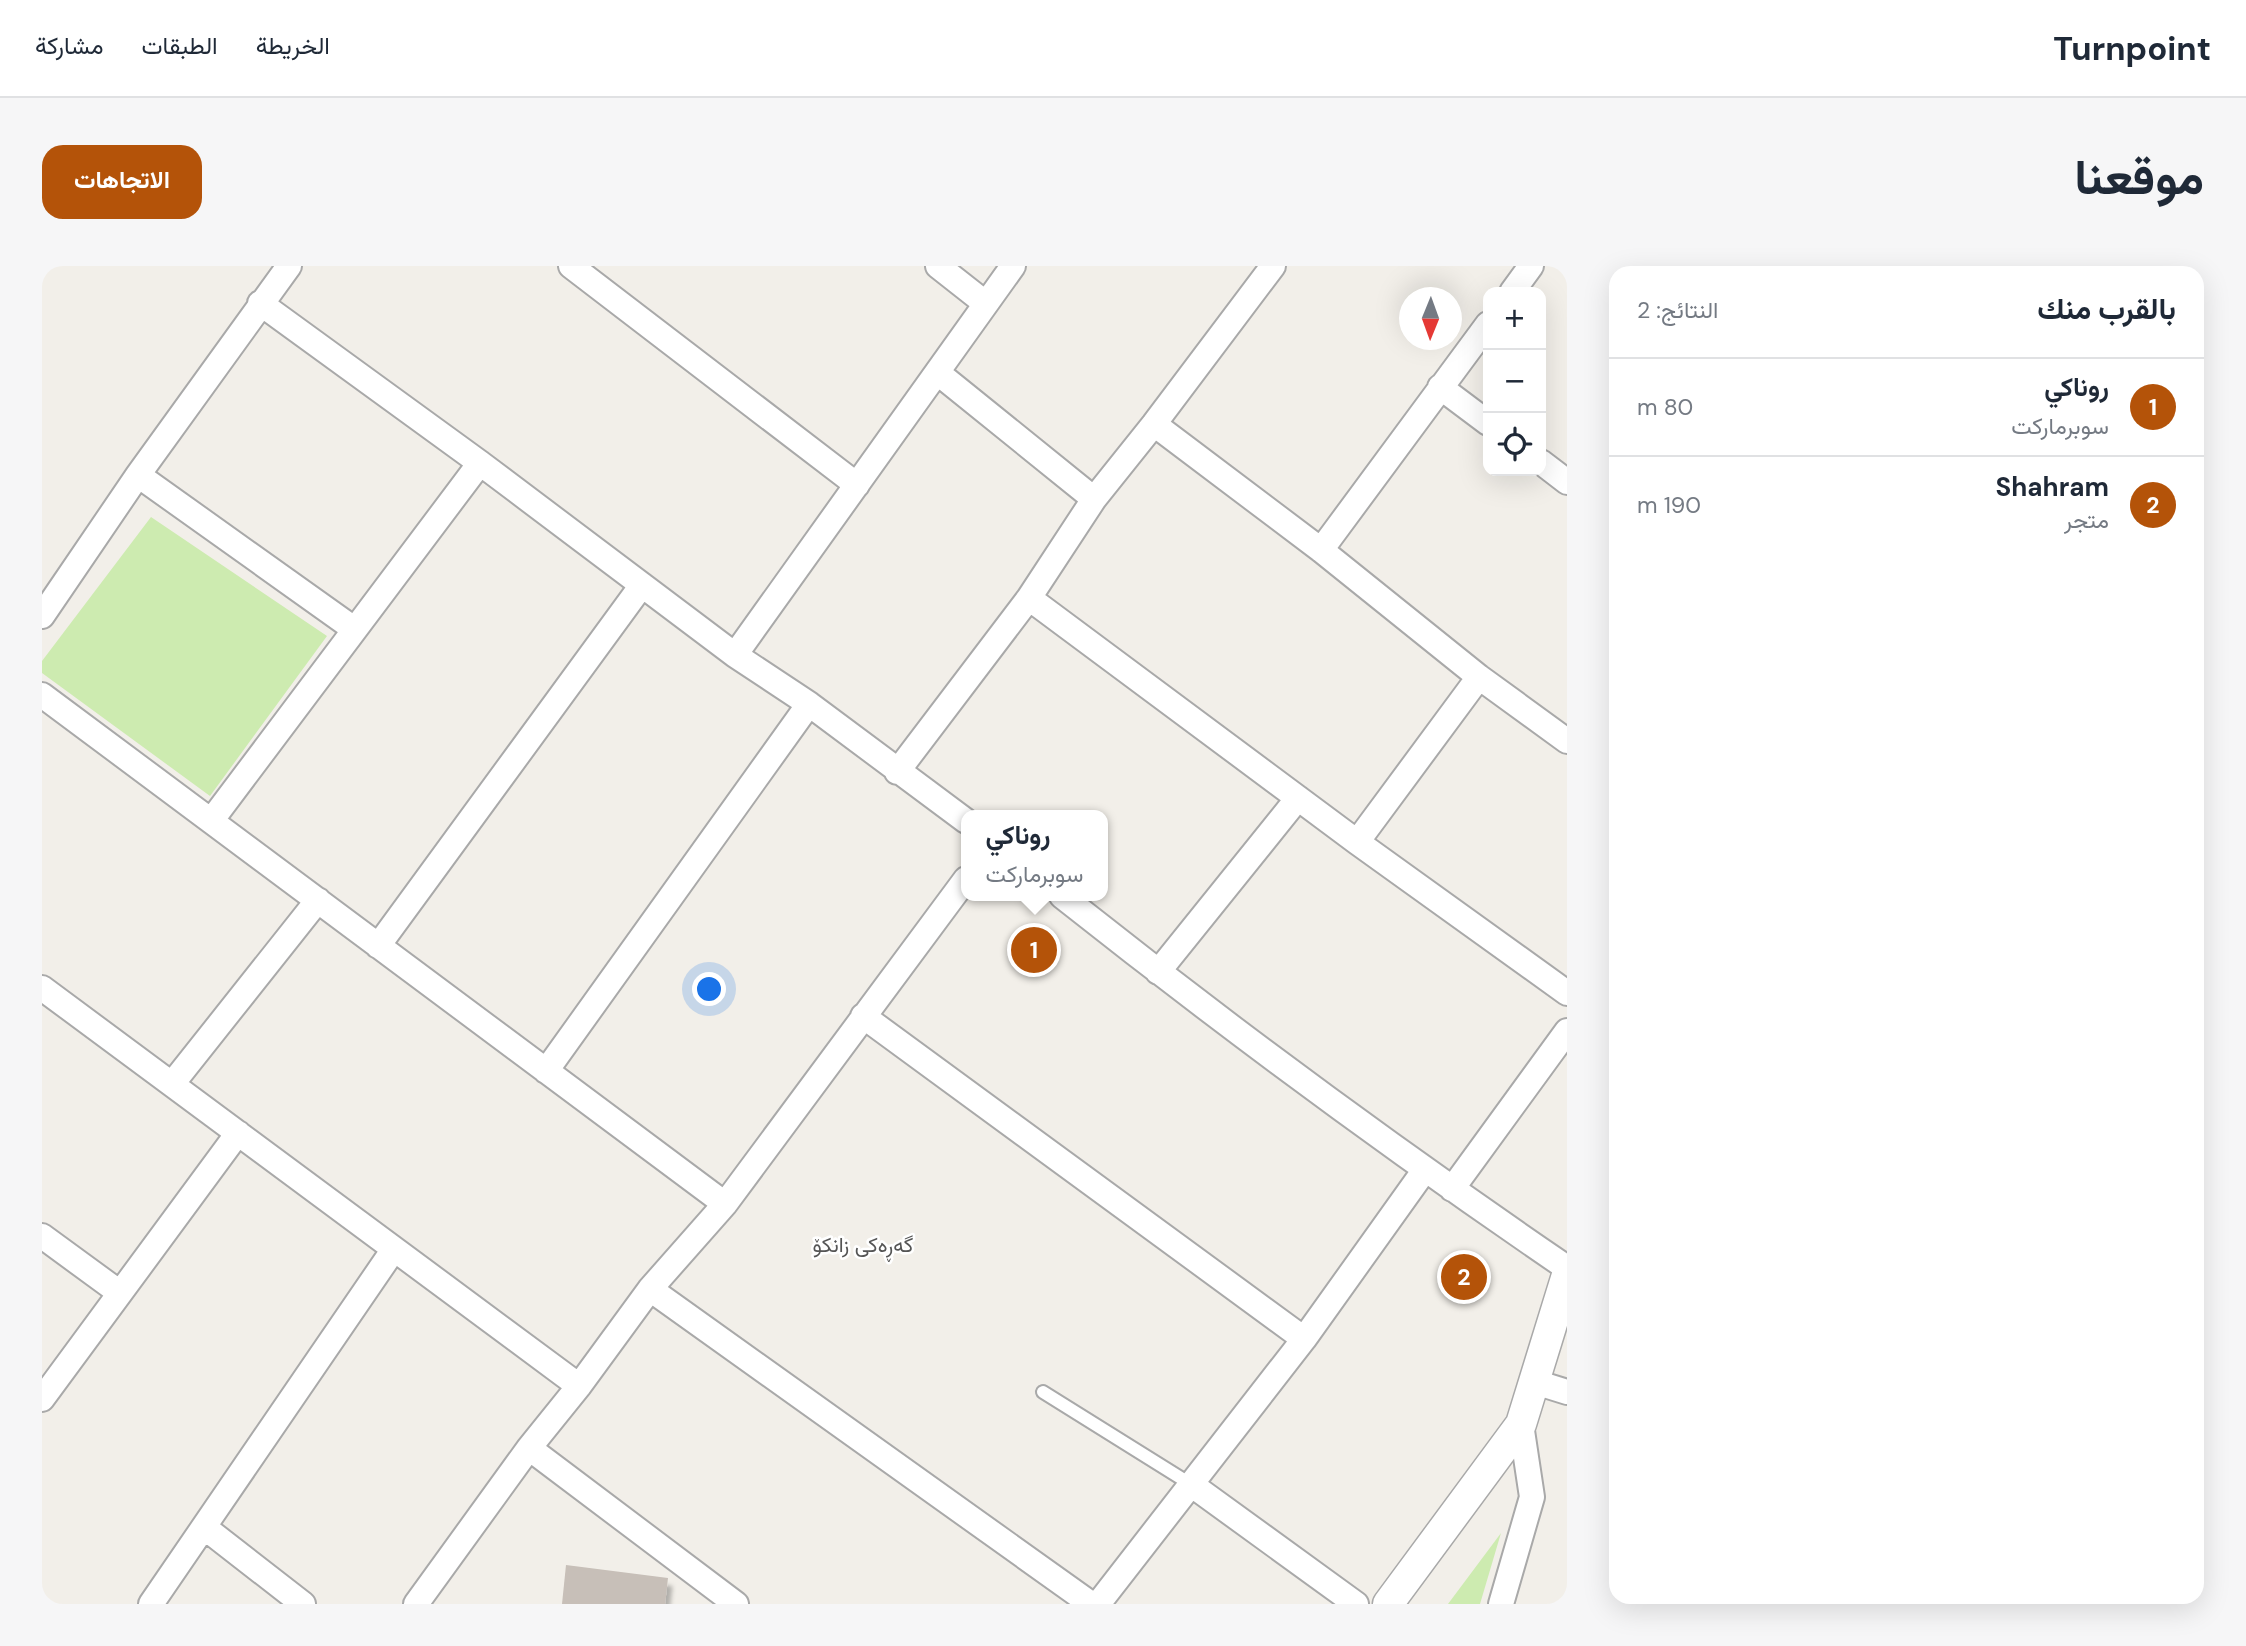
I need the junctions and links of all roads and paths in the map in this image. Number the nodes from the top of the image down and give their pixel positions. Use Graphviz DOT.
graph roads {
  1 [pos="289,266"];
  2 [pos="571,266"];
  3 [pos="938,266"];
  4 [pos="1013,266"];
  5 [pos="1273,266"];
  6 [pos="1531,266"];
  7 [pos="1516,287"];
  8 [pos="260,303"];
  9 [pos="985,303"];
  10 [pos="1483,331"];
  11 [pos="938,373"];
  12 [pos="1440,387"];
  13 [pos="1483,419"];
  14 [pos="1154,424"];
  15 [pos="480,463"];
  16 [pos="1546,466"];
  17 [pos="138,475"];
  18 [pos="1567,482"];
  19 [pos="857,485"];
  20 [pos="1094,499"];
  21 [pos="1321,550"];
  22 [pos="642,585"];
  23 [pos="1029,598"];
  24 [pos="42,616"];
  25 [pos="354,629"];
  26 [pos="735,655"];
  27 [pos="1479,677"];
  28 [pos="42,695"];
  29 [pos="809,705"];
  30 [pos="1567,741"];
  31 [pos="897,772"];
  32 [pos="1298,798"];
  33 [pos="961,817"];
  34 [pos="211,821"];
  35 [pos="1357,842"];
  36 [pos="961,886"];
  37 [pos="318,900"];
  38 [pos="1068,901"];
  39 [pos="378,946"];
  40 [pos="1158,972"];
  41 [pos="42,988"];
  42 [pos="1567,993"];
  43 [pos="863,1016"];
  44 [pos="1567,1031"];
  45 [pos="545,1071"];
  46 [pos="172,1084"];
  47 [pos="238,1133"];
  48 [pos="1424,1171"];
  49 [pos="1452,1189"];
  50 [pos="725,1204"];
  51 [pos="42,1236"];
  52 [pos="394,1249"];
  53 [pos="1567,1268"];
  54 [pos="1567,1275"];
  55 [pos="650,1289"];
  56 [pos="120,1293"];
  57 [pos="1304,1339"];
  58 [pos="1535,1382"];
  59 [pos="579,1386"];
  60 [pos="1043,1392"];
  61 [pos="1567,1392"];
  62 [pos="42,1399"];
  63 [pos="1521,1424"];
  64 [pos="529,1448"];
  65 [pos="1192,1485"];
  66 [pos="204,1527"];
  67 [pos="151,1604"];
  68 [pos="303,1604"];
  69 [pos="415,1604"];
  70 [pos="736,1604"];
  71 [pos="1091,1604"];
  72 [pos="1098,1604"];
  73 [pos="1356,1604"];
  74 [pos="1388,1604"];
  75 [pos="1501,1604"];
  1 -- 8 [label="street"];
  2 -- 19 [label="street"];
  3 -- 9 [label="street"];
  4 -- 9 [label="street"];
  5 -- 14 [label="street"];
  6 -- 7 [label="street"];
  8 -- 15 [label="street"];
  8 -- 17 [label="street"];
  9 -- 11 [label="street"];
  10 -- 12 [label="street"];
  11 -- 19 [label="street"];
  11 -- 20 [label="street"];
  12 -- 13 [label="street"];
  12 -- 21 [label="street"];
  14 -- 20 [label="street"];
  14 -- 21 [label="street"];
  15 -- 22 [label="street"];
  15 -- 25 [label="street"];
  16 -- 18 [label="street"];
  17 -- 24 [label="street"];
  17 -- 25 [label="street"];
  19 -- 26 [label="street"];
  20 -- 23 [label="street"];
  21 -- 27 [label="street"];
  22 -- 26 [label="street"];
  22 -- 39 [label="street"];
  23 -- 31 [label="street"];
  23 -- 32 [label="street"];
  25 -- 34 [label="street"];
  26 -- 29 [label="street"];
  27 -- 30 [label="street"];
  27 -- 35 [label="street"];
  28 -- 34 [label="street"];
  29 -- 31 [label="street"];
  29 -- 45 [label="street"];
  31 -- 33 [label="street"];
  32 -- 35 [label="street"];
  32 -- 40 [label="street"];
  34 -- 37 [label="street"];
  35 -- 42 [label="street"];
  36 -- 43 [label="street"];
  37 -- 39 [label="street"];
  37 -- 46 [label="street"];
  38 -- 40 [label="street"];
  39 -- 45 [label="street"];
  40 -- 48 [label="street"];
  41 -- 46 [label="street"];
  43 -- 50 [label="street"];
  43 -- 57 [label="street"];
  44 -- 49 [label="street"];
  45 -- 50 [label="street"];
  46 -- 47 [label="street"];
  47 -- 52 [label="street"];
  47 -- 56 [label="street"];
  48 -- 49 [label="street"];
  48 -- 57 [label="street"];
  49 -- 53 [label="street"];
  50 -- 55 [label="street"];
  51 -- 56 [label="street"];
  52 -- 59 [label="street"];
  52 -- 66 [label="street"];
  54 -- 58 [label="street"];
  55 -- 59 [label="street"];
  55 -- 71 [label="street"];
  56 -- 62 [label="street"];
  57 -- 65 [label="street"];
  58 -- 61 [label="street"];
  58 -- 63 [label="street"];
  59 -- 64 [label="street"];
  60 -- 65 [label="lane"];
  63 -- 74 [label="street"];
  63 -- 75 [label="street"];
  64 -- 69 [label="street"];
  64 -- 70 [label="street"];
  65 -- 72 [label="street"];
  65 -- 73 [label="street"];
  66 -- 67 [label="street"];
  66 -- 68 [label="street"];
}
